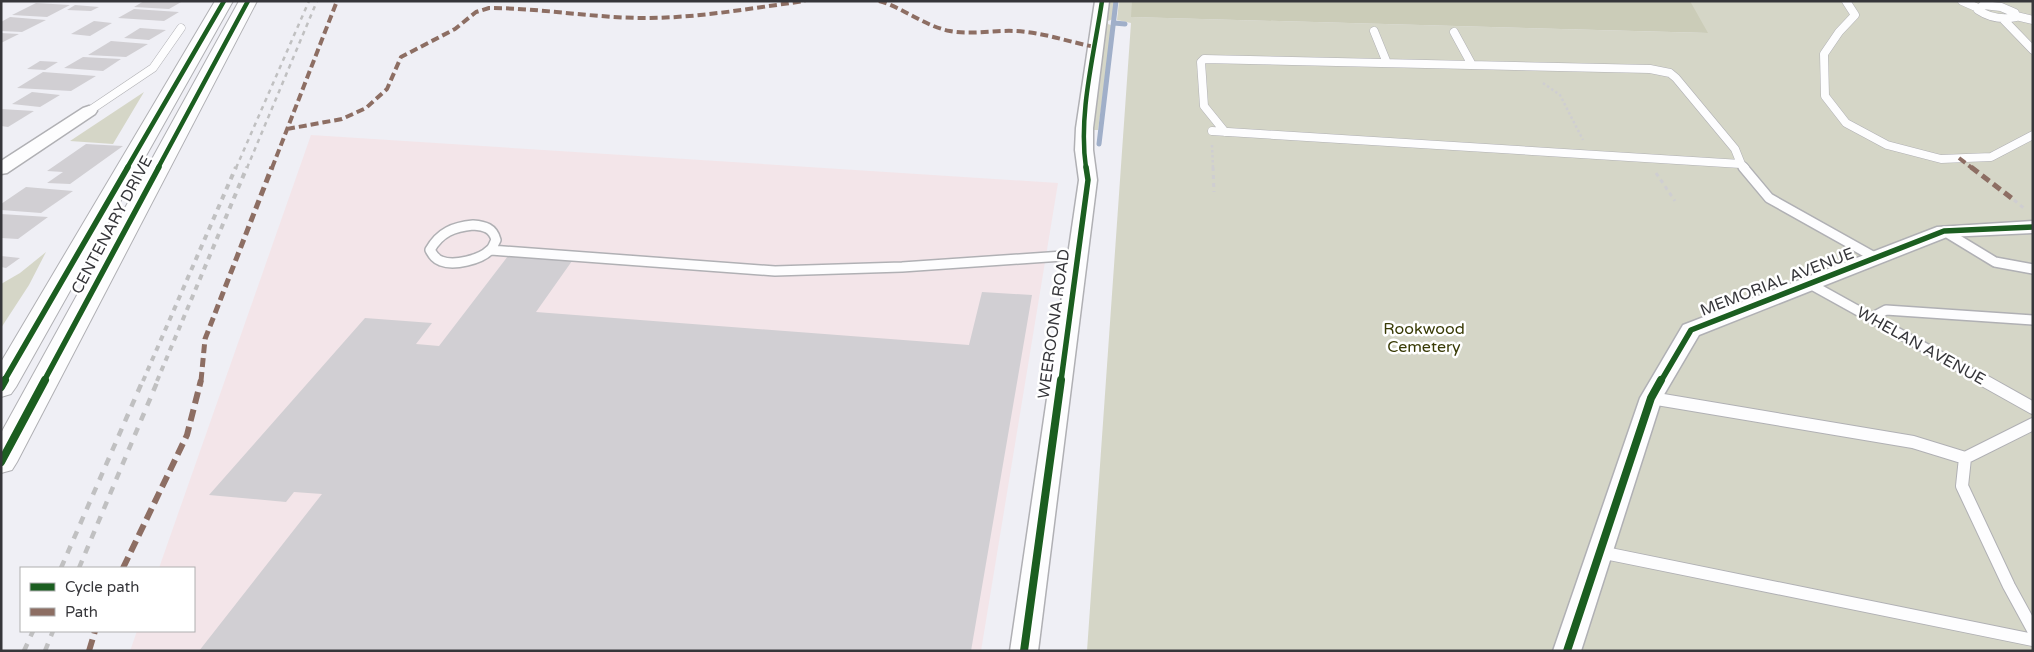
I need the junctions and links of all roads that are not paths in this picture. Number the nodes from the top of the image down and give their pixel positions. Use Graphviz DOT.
graph roads {
  1 [pos="224,1"];
  2 [pos="248,1"];
  3 [pos="1102,1"];
  4 [pos="1846,1"];
  5 [pos="1962,1"];
  6 [pos="1994,4"];
  7 [pos="1978,8"];
  8 [pos="2016,16"];
  9 [pos="2003,19"];
  10 [pos="2033,20"];
  11 [pos="180,28"];
  12 [pos="1374,31"];
  13 [pos="1454,32"];
  14 [pos="2033,50"];
  15 [pos="1387,62"];
  16 [pos="1472,65"];
  17 [pos="89,111"];
  18 [pos="1212,131"];
  19 [pos="1224,132"];
  20 [pos="2033,135"];
  21 [pos="1741,164"];
  22 [pos="1,169"];
  23 [pos="2030,219"];
  24 [pos="1944,231"];
  25 [pos="491,250"];
  26 [pos="1078,255"];
  27 [pos="1876,258"];
  28 [pos="2033,269"];
  29 [pos="1810,284"];
  30 [pos="1871,318"];
  31 [pos="2033,320"];
  32 [pos="1,387"];
  33 [pos="1651,398"];
  34 [pos="2031,405"];
  35 [pos="2033,424"];
  36 [pos="1964,458"];
  37 [pos="1,462"];
  38 [pos="1600,552"];
  39 [pos="2033,630"];
  40 [pos="2033,640"];
  41 [pos="1024,651"];
  42 [pos="1567,651"];
  1 -- 32 [label="highway, CENTENARY DRIVE"];
  2 -- 37 [label="highway, CENTENARY DRIVE"];
  3 -- 26 [label="street, WEEROONA ROAD"];
  4 -- 20 [label="lane"];
  5 -- 7 [label="lane"];
  6 -- 7 [label="lane"];
  6 -- 8 [label="lane"];
  7 -- 9 [label="lane"];
  8 -- 9 [label="lane"];
  8 -- 10 [label="lane"];
  9 -- 14 [label="lane"];
  11 -- 17 [label="lane"];
  12 -- 15 [label="lane"];
  13 -- 16 [label="lane"];
  15 -- 16 [label="lane"];
  15 -- 19 [label="lane"];
  16 -- 21 [label="lane"];
  17 -- 22 [label="street"];
  18 -- 19 [label="lane"];
  19 -- 21 [label="lane"];
  21 -- 27 [label="lane"];
  23 -- 24 [label="street, MEMORIAL AVENUE"];
  24 -- 27 [label="street, MEMORIAL AVENUE"];
  24 -- 28 [label="lane"];
  25 -- 25 [label="lane"];
  25 -- 26 [label="lane"];
  26 -- 41 [label="street, WEEROONA ROAD"];
  27 -- 29 [label="street, MEMORIAL AVENUE"];
  29 -- 30 [label="lane, WHELAN AVENUE"];
  29 -- 33 [label="street, MEMORIAL AVENUE"];
  30 -- 31 [label="lane"];
  30 -- 34 [label="lane, WHELAN AVENUE"];
  33 -- 36 [label="lane"];
  33 -- 38 [label="street, MEMORIAL AVENUE"];
  35 -- 36 [label="lane"];
  36 -- 39 [label="lane"];
  38 -- 40 [label="lane"];
  38 -- 42 [label="street, MEMORIAL AVENUE"];
}
